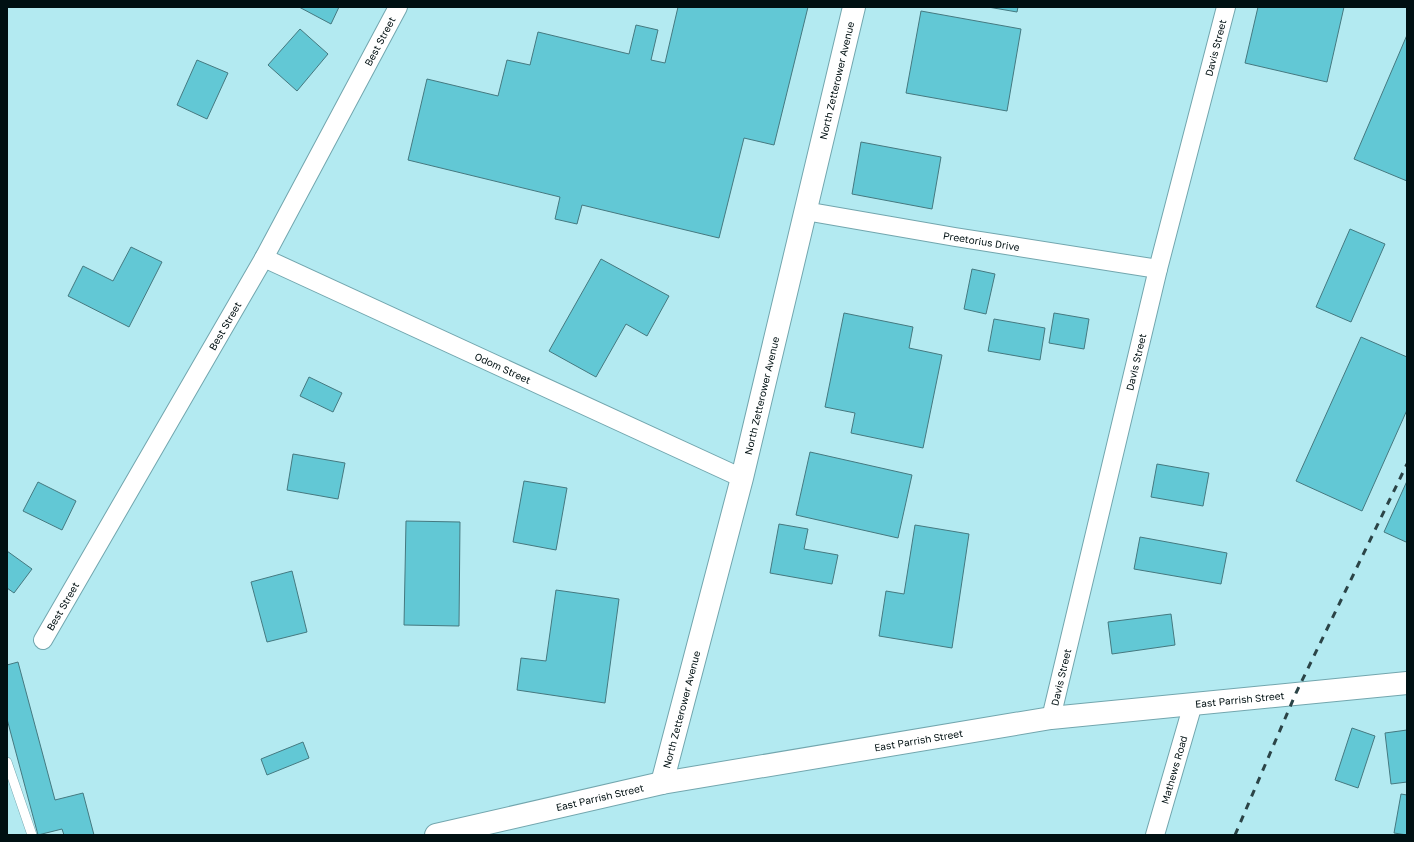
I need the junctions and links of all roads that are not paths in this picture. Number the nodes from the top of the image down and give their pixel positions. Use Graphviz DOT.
graph roads {
  1 [pos="398,7"];
  2 [pos="854,7"];
  3 [pos="1226,7"];
  4 [pos="805,211"];
  5 [pos="264,258"];
  6 [pos="1158,269"];
  7 [pos="742,478"];
  8 [pos="43,640"];
  9 [pos="1407,683"];
  10 [pos="1193,704"];
  11 [pos="1051,718"];
  12 [pos="7,762"];
  13 [pos="662,783"];
  14 [pos="32,835"];
  15 [pos="436,835"];
  16 [pos="1155,835"];
  1 -- 5 [label="street, Best Street"];
  2 -- 4 [label="main road, North Zetterower Avenue"];
  3 -- 6 [label="street, Davis Street"];
  4 -- 6 [label="street, Preetorius Drive"];
  4 -- 7 [label="main road, North Zetterower Avenue"];
  5 -- 7 [label="street, Odom Street"];
  5 -- 8 [label="street, Best Street"];
  6 -- 11 [label="street, Davis Street"];
  7 -- 13 [label="main road, North Zetterower Avenue"];
  9 -- 10 [label="main road, East Parrish Street"];
  10 -- 11 [label="main road, East Parrish Street"];
  10 -- 16 [label="street, Mathews Road"];
  11 -- 13 [label="main road, East Parrish Street"];
  12 -- 14 [label="lane"];
  13 -- 15 [label="main road, East Parrish Street"];
}
